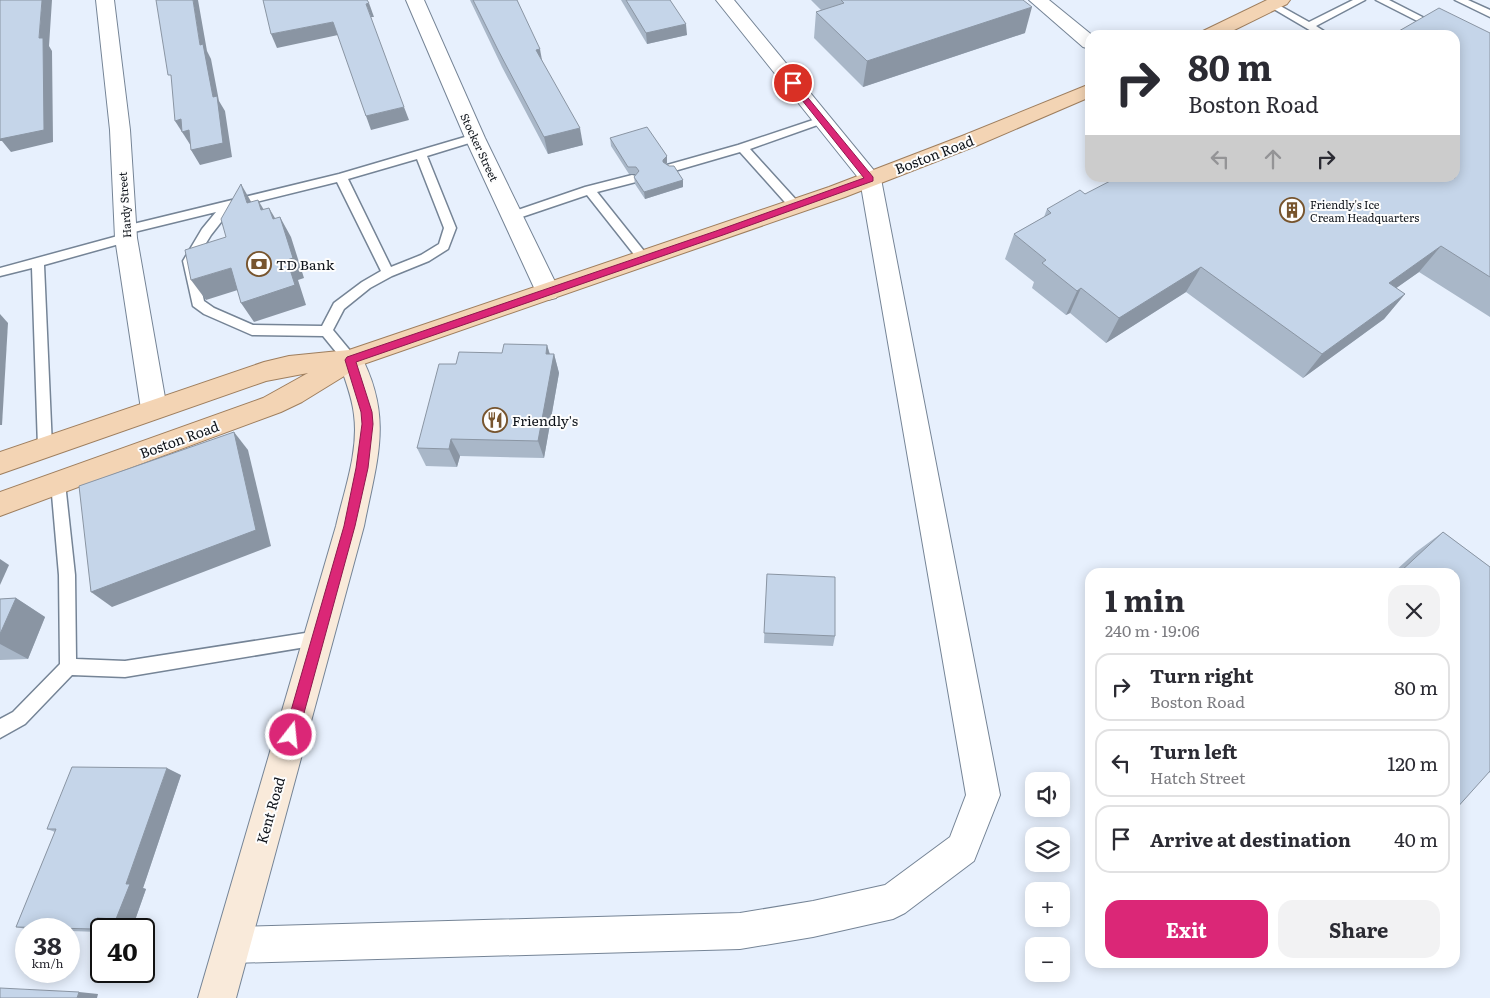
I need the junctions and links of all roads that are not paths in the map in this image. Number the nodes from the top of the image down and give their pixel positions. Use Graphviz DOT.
graph roads {
  1 [pos="106,0"];
  2 [pos="414,0"];
  3 [pos="725,0"];
  4 [pos="1038,0"];
  5 [pos="1360,0"];
  6 [pos="1381,0"];
  7 [pos="1460,0"];
  8 [pos="1276,2"];
  9 [pos="1490,14"];
  10 [pos="1309,26"];
  11 [pos="1220,30"];
  12 [pos="1317,30"];
  13 [pos="1443,30"];
  14 [pos="1085,39"];
  15 [pos="1085,92"];
  16 [pos="822,120"];
  17 [pos="475,138"];
  18 [pos="742,148"];
  19 [pos="420,153"];
  20 [pos="671,168"];
  21 [pos="864,172"];
  22 [pos="341,177"];
  23 [pos="632,179"];
  24 [pos="589,190"];
  25 [pos="229,203"];
  26 [pos="795,206"];
  27 [pos="513,216"];
  28 [pos="125,234"];
  29 [pos="644,259"];
  30 [pos="38,262"];
  31 [pos="0,272"];
  32 [pos="388,273"];
  33 [pos="548,292"];
  34 [pos="326,331"];
  35 [pos="350,360"];
  36 [pos="154,409"];
  37 [pos="45,447"];
  38 [pos="0,463"];
  39 [pos="58,483"];
  40 [pos="0,504"];
  41 [pos="318,639"];
  42 [pos="68,667"];
  43 [pos="0,729"];
  44 [pos="232,945"];
  45 [pos="217,998"];
  1 -- 28 [label="street, Hardy Street"];
  2 -- 17 [label="street, Stocker Street"];
  3 -- 16 [label="street"];
  4 -- 14 [label="street"];
  5 -- 10 [label="lane"];
  6 -- 13 [label="lane"];
  7 -- 9 [label="lane"];
  8 -- 10 [label="lane"];
  8 -- 11 [label="main road"];
  10 -- 12 [label="lane"];
  15 -- 21 [label="main road, Boston Road"];
  16 -- 18 [label="lane"];
  16 -- 21 [label="street"];
  17 -- 19 [label="lane"];
  17 -- 27 [label="street, Stocker Street"];
  18 -- 20 [label="lane"];
  18 -- 26 [label="lane"];
  19 -- 22 [label="lane"];
  19 -- 32 [label="lane"];
  21 -- 26 [label="main road, Boston Road"];
  21 -- 44 [label="street"];
  22 -- 25 [label="lane"];
  22 -- 32 [label="lane"];
  23 -- 24 [label="lane"];
  24 -- 27 [label="lane"];
  24 -- 29 [label="lane"];
  25 -- 28 [label="lane"];
  25 -- 34 [label="lane"];
  26 -- 29 [label="main road, Boston Road"];
  27 -- 33 [label="street, Stocker Street"];
  28 -- 30 [label="lane"];
  28 -- 36 [label="street, Hardy Street"];
  29 -- 33 [label="main road, Boston Road"];
  30 -- 31 [label="lane"];
  30 -- 37 [label="lane"];
  32 -- 34 [label="lane"];
  33 -- 35 [label="main road, Boston Road"];
  34 -- 35 [label="lane"];
  35 -- 36 [label="main road, Boston Road"];
  35 -- 39 [label="main road, Boston Road"];
  35 -- 41 [label="street, Kent Road"];
  36 -- 37 [label="main road, Boston Road"];
  37 -- 38 [label="main road, Boston Road"];
  39 -- 40 [label="main road, Boston Road"];
  39 -- 42 [label="lane"];
  41 -- 42 [label="lane"];
  41 -- 44 [label="street, Kent Road"];
  42 -- 43 [label="lane"];
  44 -- 45 [label="street, Kent Road"];
}
